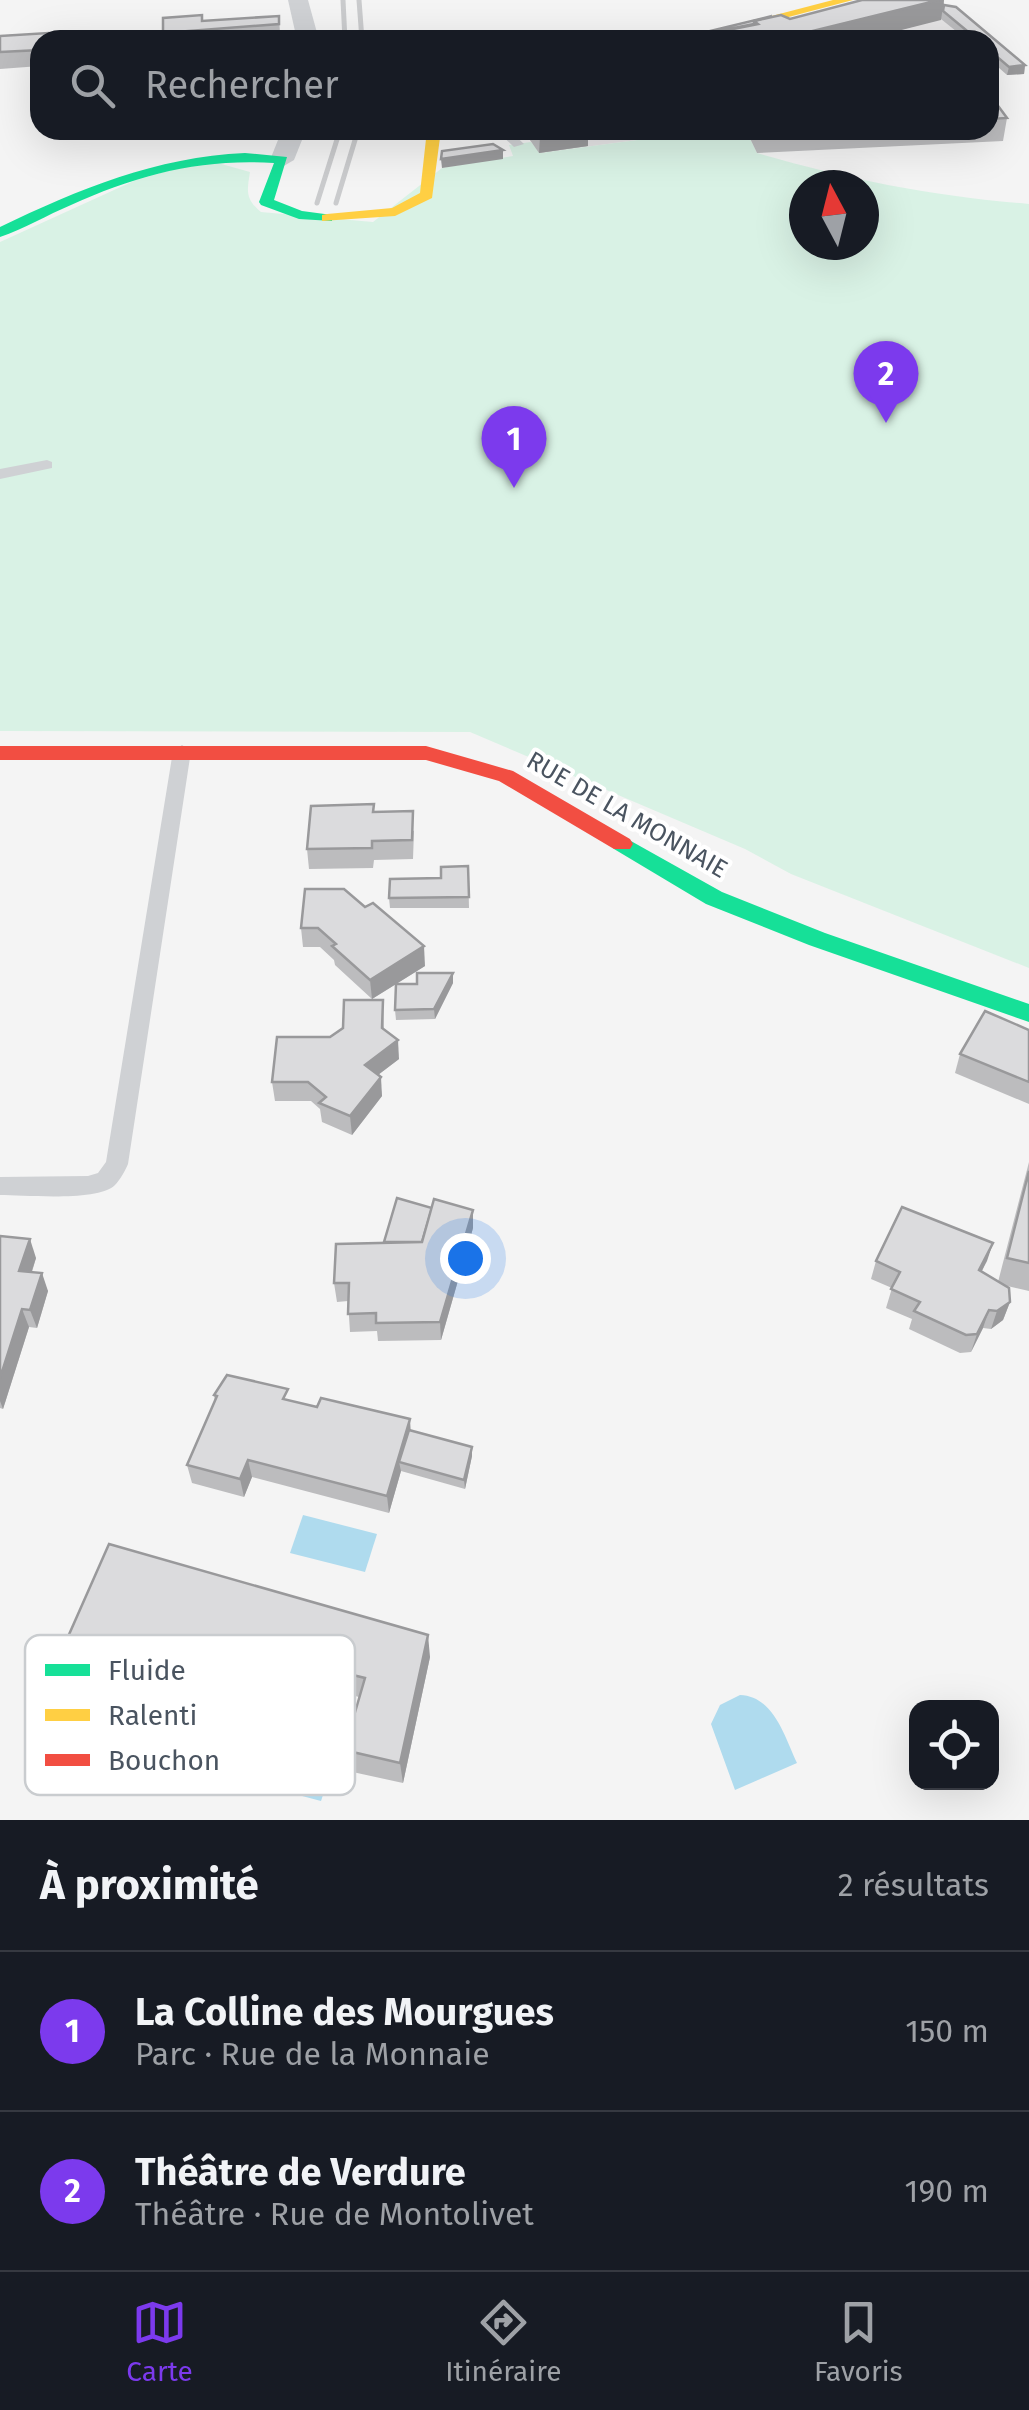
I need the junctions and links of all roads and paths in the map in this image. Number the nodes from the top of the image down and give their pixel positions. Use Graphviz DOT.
graph roads {
  1 [pos="298,0"];
  2 [pos="847,0"];
  3 [pos="306,30"];
  4 [pos="726,30"];
  5 [pos="290,140"];
  6 [pos="433,140"];
  7 [pos="513,140"];
  8 [pos="518,144"];
  9 [pos="282,160"];
  10 [pos="0,233"];
  11 [pos="48,465"];
  12 [pos="0,474"];
  13 [pos="182,752"];
  14 [pos="0,754"];
  15 [pos="1029,1013"];
  16 [pos="0,1186"];
  1 -- 3 [label="street"];
  2 -- 4 [label="street"];
  5 -- 9 [label="street"];
  6 -- 9 [label="street"];
  7 -- 8 [label="lane"];
  9 -- 10 [label="street"];
  11 -- 12 [label="lane"];
  13 -- 14 [label="street, RUE DE LA MONNAIE"];
  13 -- 15 [label="street, RUE DE LA MONNAIE"];
  13 -- 16 [label="lane"];
}
